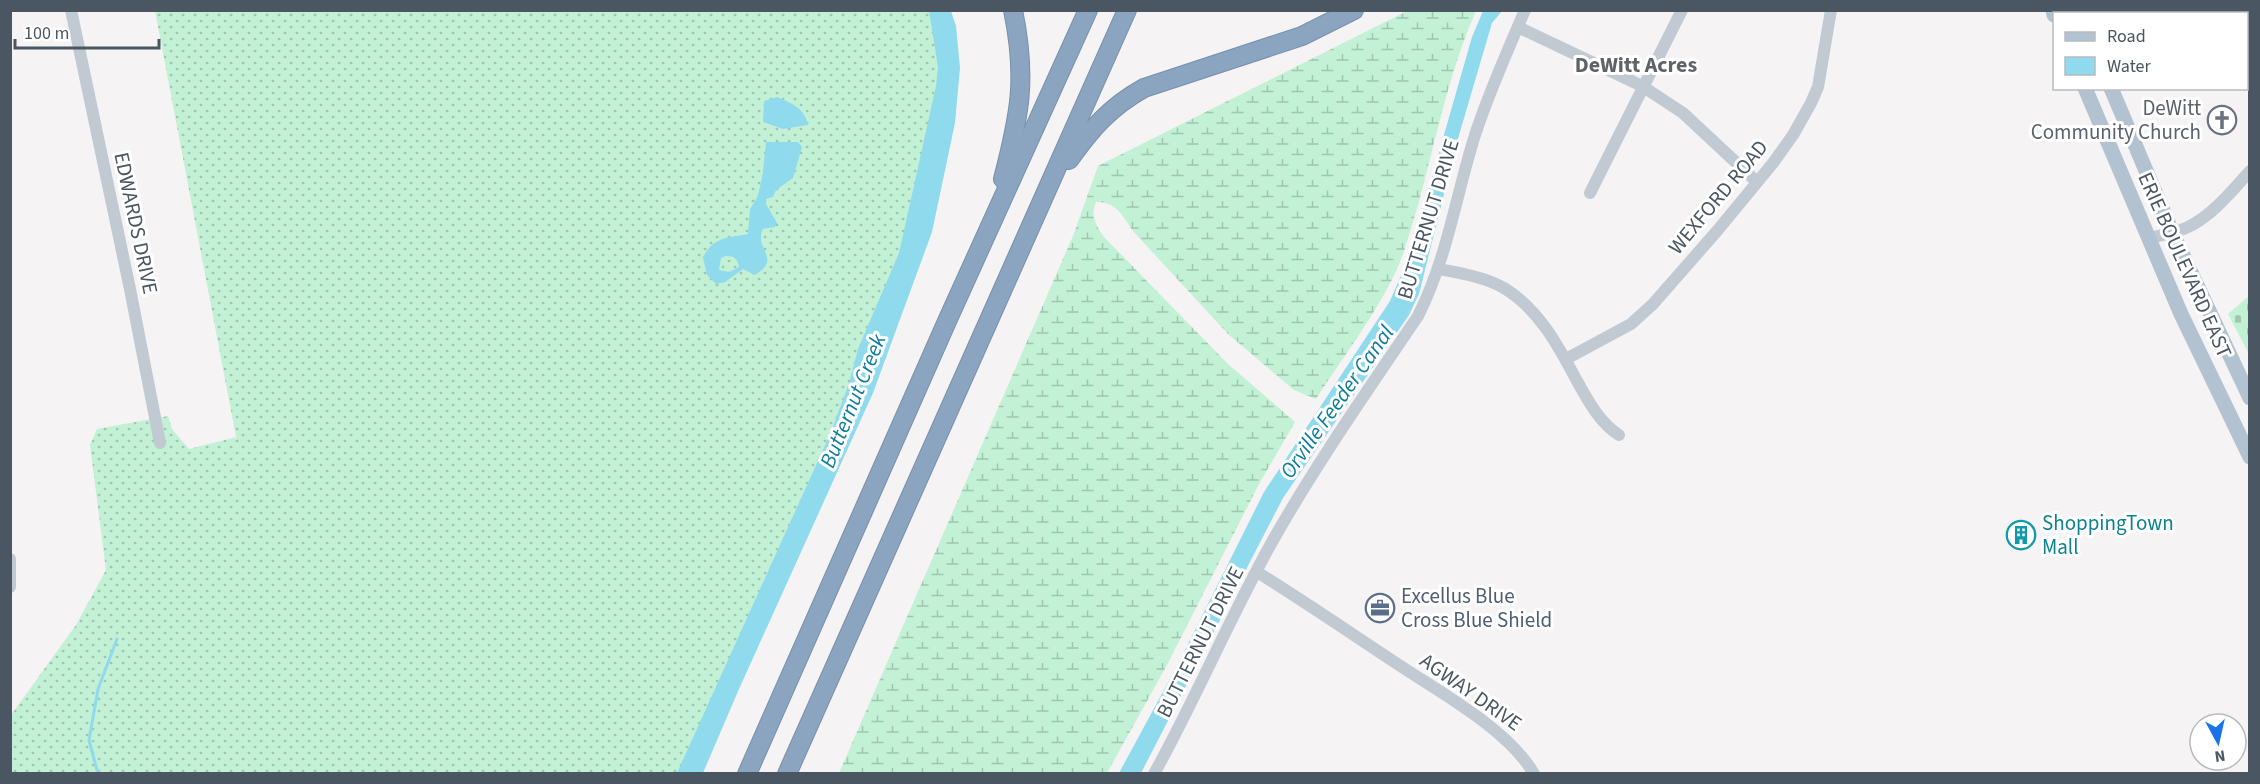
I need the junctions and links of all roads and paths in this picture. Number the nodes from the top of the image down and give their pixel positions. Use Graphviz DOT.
graph roads {
  1 [pos="71,10"];
  2 [pos="1013,10"];
  3 [pos="1088,10"];
  4 [pos="1127,10"];
  5 [pos="1354,10"];
  6 [pos="1525,10"];
  7 [pos="1682,10"];
  8 [pos="1831,10"];
  9 [pos="1518,27"];
  10 [pos="1642,86"];
  11 [pos="2086,90"];
  12 [pos="2112,90"];
  13 [pos="2250,171"];
  14 [pos="1757,182"];
  15 [pos="1047,191"];
  16 [pos="1590,193"];
  17 [pos="992,221"];
  18 [pos="2172,232"];
  19 [pos="2150,238"];
  20 [pos="1438,269"];
  21 [pos="1566,359"];
  22 [pos="2250,398"];
  23 [pos="1619,435"];
  24 [pos="160,443"];
  25 [pos="2250,457"];
  26 [pos="10,559"];
  27 [pos="1257,572"];
  28 [pos="10,587"];
  29 [pos="747,774"];
  30 [pos="787,774"];
  31 [pos="1154,774"];
  32 [pos="1534,774"];
  1 -- 24 [label="street, EDWARDS DRIVE"];
  2 -- 17 [label="highway"];
  3 -- 17 [label="highway"];
  4 -- 15 [label="highway"];
  5 -- 15 [label="highway"];
  6 -- 9 [label="street, BUTTERNUT DRIVE"];
  7 -- 10 [label="street"];
  8 -- 14 [label="street, WEXFORD ROAD"];
  9 -- 10 [label="street"];
  9 -- 20 [label="street, BUTTERNUT DRIVE"];
  10 -- 14 [label="street"];
  10 -- 16 [label="street"];
  11 -- 19 [label="main road, ERIE BOULEVARD EAST"];
  12 -- 18 [label="main road, ERIE BOULEVARD EAST"];
  13 -- 18 [label="street"];
  14 -- 21 [label="street, WEXFORD ROAD"];
  15 -- 30 [label="highway"];
  17 -- 29 [label="highway"];
  18 -- 19 [label="street"];
  18 -- 22 [label="main road, ERIE BOULEVARD EAST"];
  19 -- 25 [label="main road, ERIE BOULEVARD EAST"];
  20 -- 21 [label="street"];
  20 -- 27 [label="street, BUTTERNUT DRIVE"];
  21 -- 23 [label="street"];
  26 -- 28 [label="street"];
  27 -- 31 [label="street, BUTTERNUT DRIVE"];
  27 -- 32 [label="street, AGWAY DRIVE"];
}
